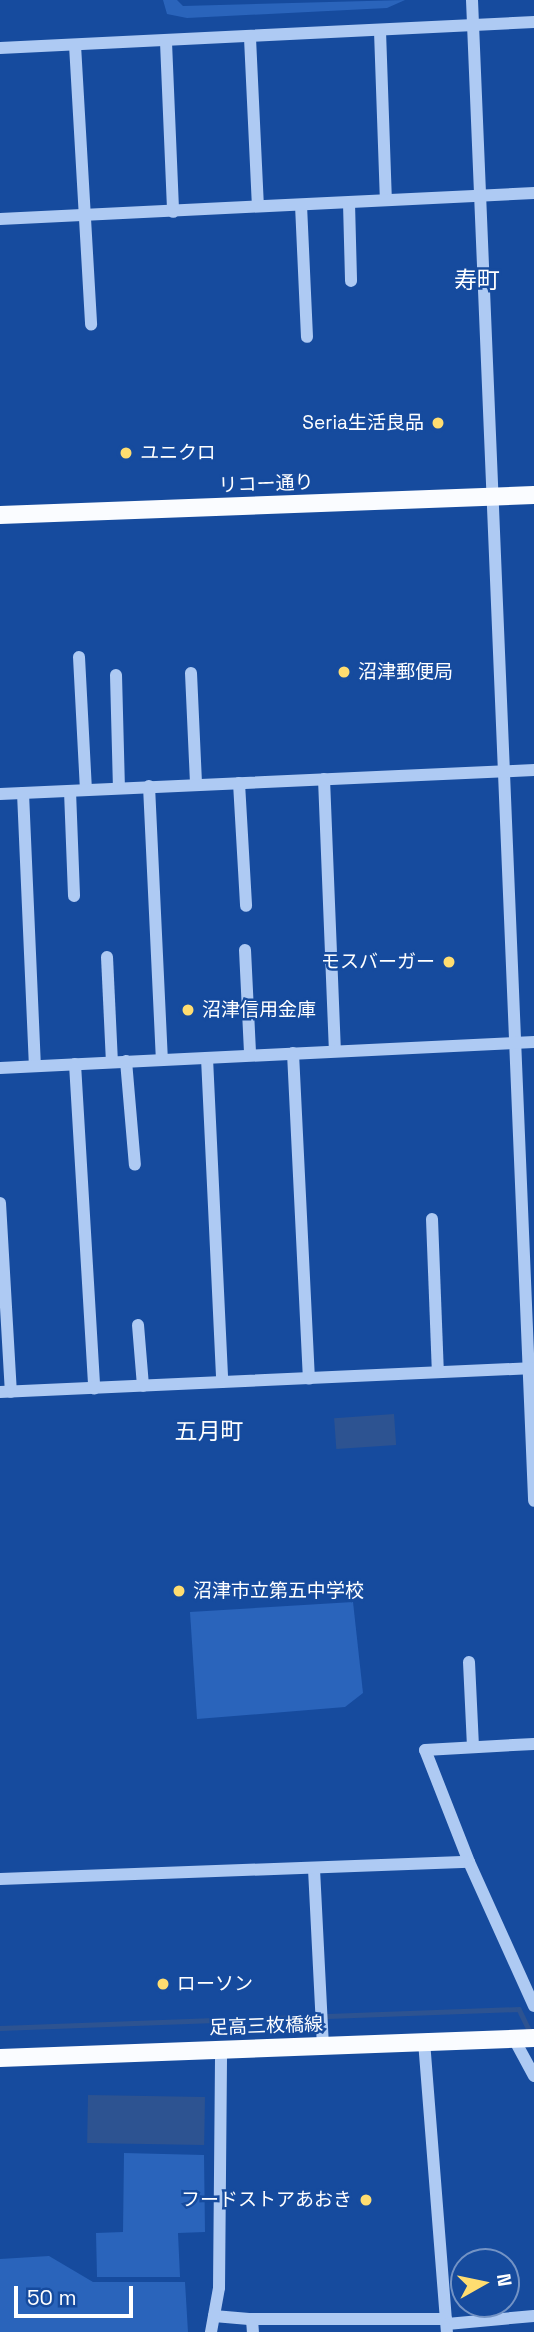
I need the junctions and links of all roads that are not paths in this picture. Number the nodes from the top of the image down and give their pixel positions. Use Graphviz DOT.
graph roads {
  1 [pos="472,0"];
  2 [pos="534,22"];
  3 [pos="474,25"];
  4 [pos="380,31"];
  5 [pos="250,38"];
  6 [pos="166,42"];
  7 [pos="75,45"];
  8 [pos="0,48"];
  9 [pos="534,193"];
  10 [pos="483,195"];
  11 [pos="386,200"];
  12 [pos="349,202"];
  13 [pos="301,205"];
  14 [pos="258,206"];
  15 [pos="173,212"];
  16 [pos="86,215"];
  17 [pos="0,219"];
  18 [pos="351,281"];
  19 [pos="91,325"];
  20 [pos="307,337"];
  21 [pos="534,495"];
  22 [pos="494,497"];
  23 [pos="0,515"];
  24 [pos="79,657"];
  25 [pos="191,673"];
  26 [pos="116,675"];
  27 [pos="534,770"];
  28 [pos="505,771"];
  29 [pos="324,779"];
  30 [pos="239,783"];
  31 [pos="196,785"];
  32 [pos="149,786"];
  33 [pos="119,788"];
  34 [pos="86,790"];
  35 [pos="70,791"];
  36 [pos="23,793"];
  37 [pos="0,794"];
  38 [pos="75,896"];
  39 [pos="246,905"];
  40 [pos="245,950"];
  41 [pos="107,957"];
  42 [pos="534,1042"];
  43 [pos="516,1043"];
  44 [pos="335,1051"];
  45 [pos="293,1053"];
  46 [pos="250,1054"];
  47 [pos="207,1058"];
  48 [pos="162,1060"];
  49 [pos="126,1061"];
  50 [pos="112,1062"];
  51 [pos="75,1064"];
  52 [pos="35,1066"];
  53 [pos="0,1068"];
  54 [pos="135,1165"];
  55 [pos="0,1203"];
  56 [pos="432,1219"];
  57 [pos="138,1325"];
  58 [pos="532,1368"];
  59 [pos="438,1372"];
  60 [pos="309,1379"];
  61 [pos="222,1382"];
  62 [pos="143,1386"];
  63 [pos="94,1388"];
  64 [pos="6,1392"];
  65 [pos="533,1470"];
  66 [pos="534,1502"];
  67 [pos="470,1662"];
  68 [pos="534,1744"];
  69 [pos="473,1747"];
  70 [pos="469,1863"];
  71 [pos="314,1869"];
  72 [pos="0,1879"];
  73 [pos="534,2006"];
  74 [pos="322,2037"];
  75 [pos="534,2038"];
  76 [pos="514,2039"];
  77 [pos="424,2041"];
  78 [pos="221,2048"];
  79 [pos="0,2058"];
  80 [pos="534,2076"];
  81 [pos="214,2316"];
  82 [pos="534,2316"];
  83 [pos="252,2325"];
  84 [pos="447,2325"];
  85 [pos="274,2326"];
  86 [pos="211,2332"];
  1 -- 3 [label="street"];
  2 -- 3 [label="street"];
  3 -- 4 [label="street"];
  3 -- 10 [label="street"];
  4 -- 5 [label="street"];
  4 -- 11 [label="street"];
  5 -- 6 [label="street"];
  5 -- 14 [label="street"];
  6 -- 7 [label="street"];
  6 -- 15 [label="street"];
  7 -- 8 [label="street"];
  7 -- 16 [label="street"];
  9 -- 10 [label="street"];
  10 -- 11 [label="street"];
  10 -- 22 [label="street"];
  11 -- 12 [label="street"];
  12 -- 13 [label="street"];
  12 -- 18 [label="street"];
  13 -- 14 [label="street"];
  13 -- 20 [label="street"];
  14 -- 15 [label="street"];
  15 -- 16 [label="street"];
  16 -- 17 [label="street"];
  16 -- 19 [label="street"];
  21 -- 22 [label="main road, リコー通り"];
  22 -- 23 [label="main road, リコー通り"];
  22 -- 28 [label="street"];
  24 -- 34 [label="street"];
  25 -- 31 [label="street"];
  26 -- 33 [label="street"];
  27 -- 28 [label="street"];
  28 -- 29 [label="street"];
  28 -- 43 [label="street"];
  29 -- 30 [label="street"];
  29 -- 44 [label="street"];
  30 -- 31 [label="street"];
  30 -- 39 [label="street"];
  31 -- 32 [label="street"];
  32 -- 33 [label="street"];
  32 -- 48 [label="street"];
  33 -- 34 [label="street"];
  34 -- 35 [label="street"];
  35 -- 36 [label="street"];
  35 -- 38 [label="street"];
  36 -- 37 [label="street"];
  36 -- 52 [label="street"];
  40 -- 46 [label="street"];
  41 -- 50 [label="street"];
  42 -- 43 [label="street"];
  43 -- 44 [label="street"];
  43 -- 58 [label="street"];
  44 -- 45 [label="street"];
  45 -- 46 [label="street"];
  45 -- 60 [label="street"];
  46 -- 47 [label="street"];
  47 -- 48 [label="street"];
  47 -- 61 [label="street"];
  48 -- 49 [label="street"];
  49 -- 50 [label="street"];
  49 -- 54 [label="street"];
  50 -- 51 [label="street"];
  51 -- 52 [label="street"];
  51 -- 63 [label="street"];
  52 -- 53 [label="street"];
  55 -- 64 [label="street"];
  56 -- 59 [label="street"];
  57 -- 62 [label="street"];
  58 -- 59 [label="street"];
  58 -- 65 [label="street"];
  59 -- 60 [label="street"];
  60 -- 61 [label="street"];
  61 -- 62 [label="street"];
  62 -- 63 [label="street"];
  63 -- 64 [label="street"];
  65 -- 66 [label="street"];
  67 -- 69 [label="street"];
  68 -- 69 [label="street"];
  69 -- 70 [label="street"];
  70 -- 71 [label="street"];
  70 -- 73 [label="street"];
  71 -- 72 [label="street"];
  71 -- 74 [label="street"];
  74 -- 77 [label="main road, 足高三枚橋線"];
  74 -- 78 [label="main road, 足高三枚橋線"];
  75 -- 76 [label="main road, 足高三枚橋線"];
  76 -- 77 [label="main road, 足高三枚橋線"];
  76 -- 80 [label="street"];
  77 -- 84 [label="street"];
  78 -- 79 [label="main road, 足高三枚橋線"];
  78 -- 81 [label="street"];
  81 -- 83 [label="street"];
  81 -- 86 [label="street"];
  82 -- 84 [label="street"];
  83 -- 85 [label="street"];
  84 -- 85 [label="street"];
}
